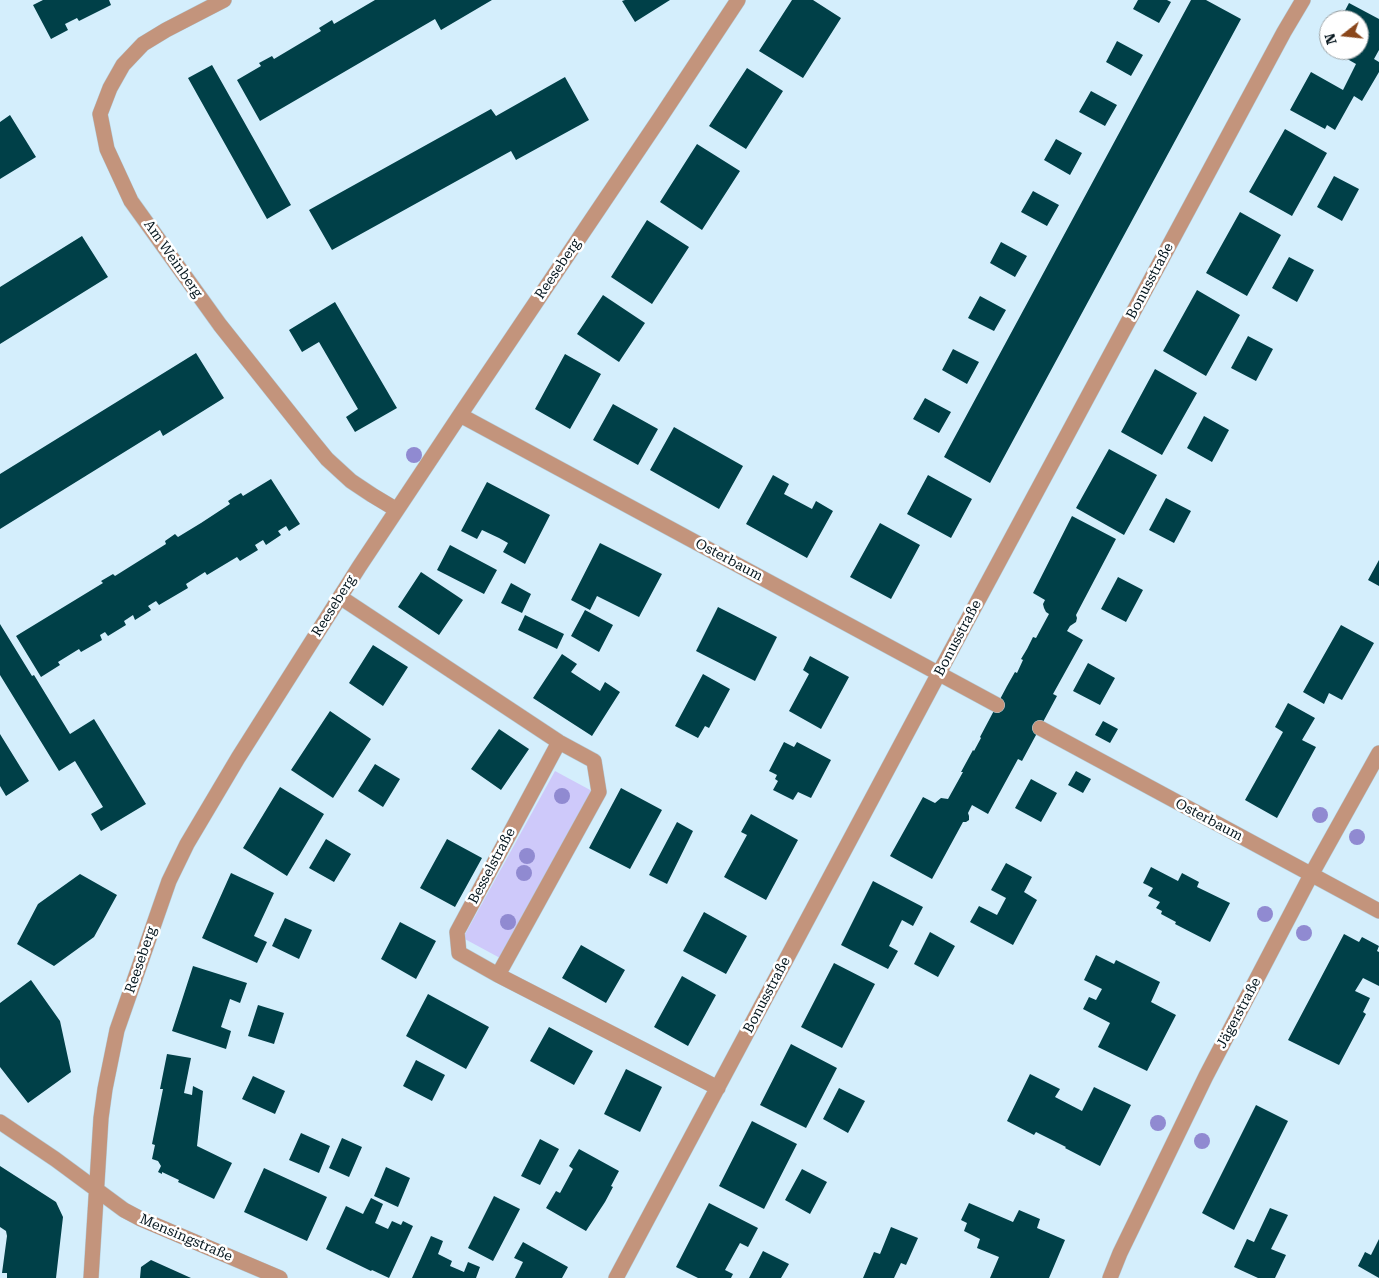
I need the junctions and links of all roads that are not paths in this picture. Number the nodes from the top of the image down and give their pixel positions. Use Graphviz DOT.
graph roads {
  1 [pos="224,0"];
  2 [pos="738,0"];
  3 [pos="1302,0"];
  4 [pos="460,415"];
  5 [pos="397,510"];
  6 [pos="340,598"];
  7 [pos="939,673"];
  8 [pos="997,705"];
  9 [pos="1040,728"];
  10 [pos="559,742"];
  11 [pos="1379,753"];
  12 [pos="1311,875"];
  13 [pos="1379,911"];
  14 [pos="498,975"];
  15 [pos="718,1088"];
  16 [pos="0,1122"];
  17 [pos="97,1190"];
  18 [pos="91,1278"];
  19 [pos="280,1278"];
  20 [pos="616,1278"];
  21 [pos="1110,1278"];
  1 -- 5 [label="street, Am Weinberg"];
  2 -- 4 [label="street, Reeseberg"];
  3 -- 7 [label="street, Bonusstraße"];
  4 -- 5 [label="street, Reeseberg"];
  4 -- 7 [label="street, Osterbaum"];
  5 -- 6 [label="street, Reeseberg"];
  6 -- 10 [label="street"];
  6 -- 17 [label="street, Reeseberg"];
  7 -- 8 [label="street, Osterbaum"];
  7 -- 15 [label="street, Bonusstraße"];
  9 -- 12 [label="street, Osterbaum"];
  10 -- 14 [label="street"];
  10 -- 14 [label="street, Besselstraße"];
  11 -- 12 [label="street, Jägerstraße"];
  12 -- 13 [label="street, Osterbaum"];
  12 -- 21 [label="street, Jägerstraße"];
  14 -- 15 [label="street, Besselstraße"];
  15 -- 20 [label="street, Bonusstraße"];
  16 -- 17 [label="street, Mensingstraße"];
  17 -- 18 [label="street, Reeseberg"];
  17 -- 19 [label="street, Mensingstraße"];
}
